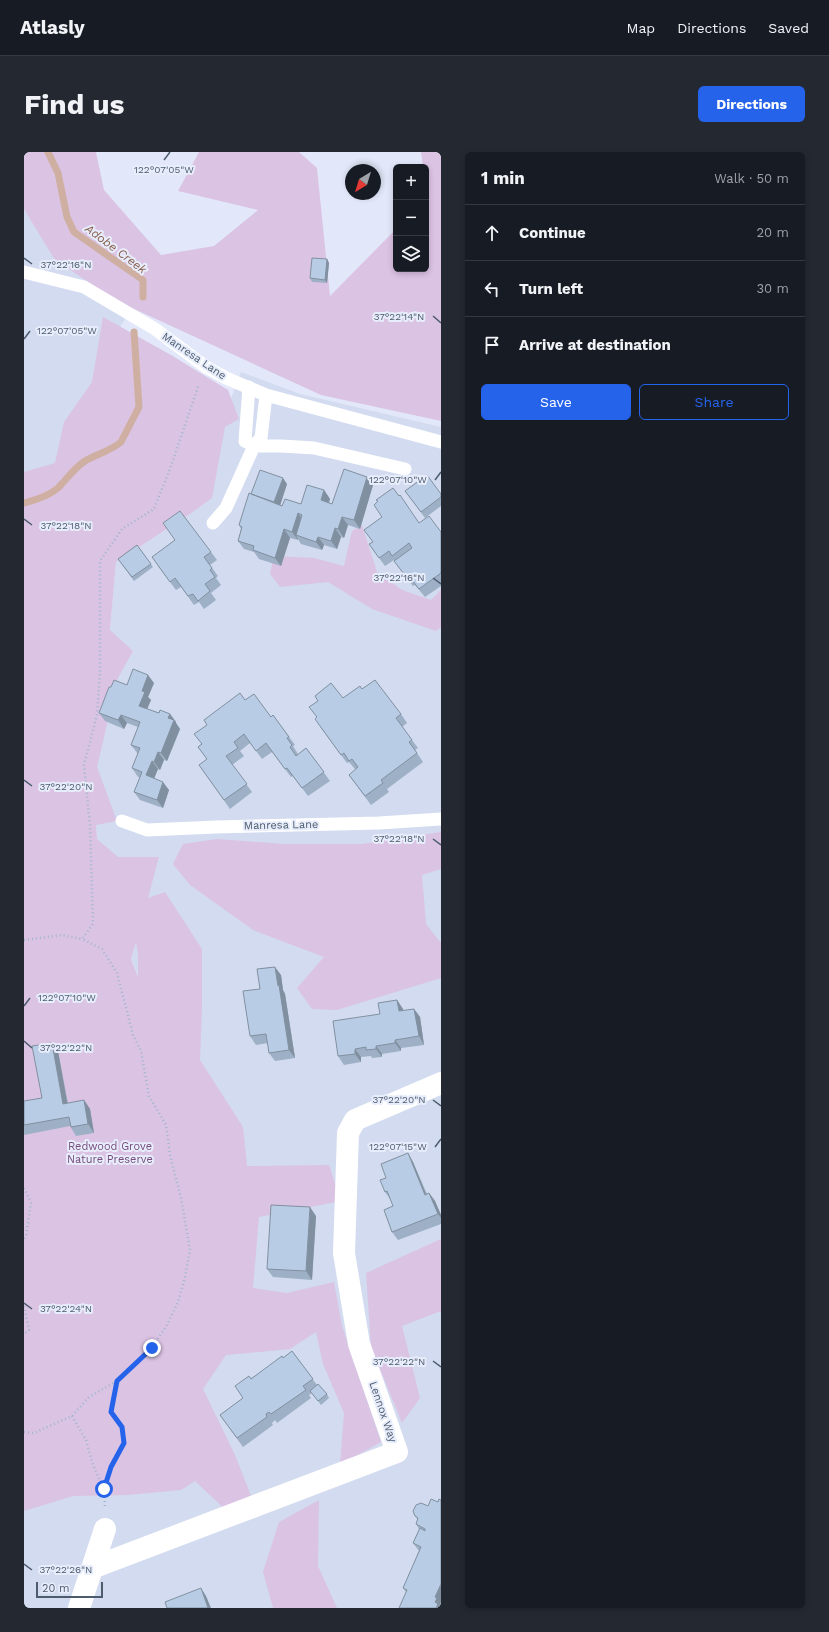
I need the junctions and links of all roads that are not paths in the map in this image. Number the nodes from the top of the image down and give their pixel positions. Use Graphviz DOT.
graph roads {
  1 [pos="24,272"];
  2 [pos="249,387"];
  3 [pos="266,395"];
  4 [pos="441,442"];
  5 [pos="254,446"];
  6 [pos="405,469"];
  7 [pos="213,523"];
  8 [pos="441,819"];
  9 [pos="122,820"];
  10 [pos="441,1083"];
  11 [pos="105,1530"];
  12 [pos="92,1568"];
  13 [pos="79,1608"];
  1 -- 2 [label="lane, Manresa Lane"];
  2 -- 3 [label="lane, Manresa Lane"];
  2 -- 5 [label="lane"];
  3 -- 4 [label="lane, Manresa Lane"];
  3 -- 5 [label="lane"];
  5 -- 6 [label="lane"];
  5 -- 7 [label="lane"];
  8 -- 9 [label="lane, Manresa Lane"];
  10 -- 12 [label="street, Lennox Way"];
  11 -- 12 [label="street"];
  12 -- 13 [label="street"];
}
